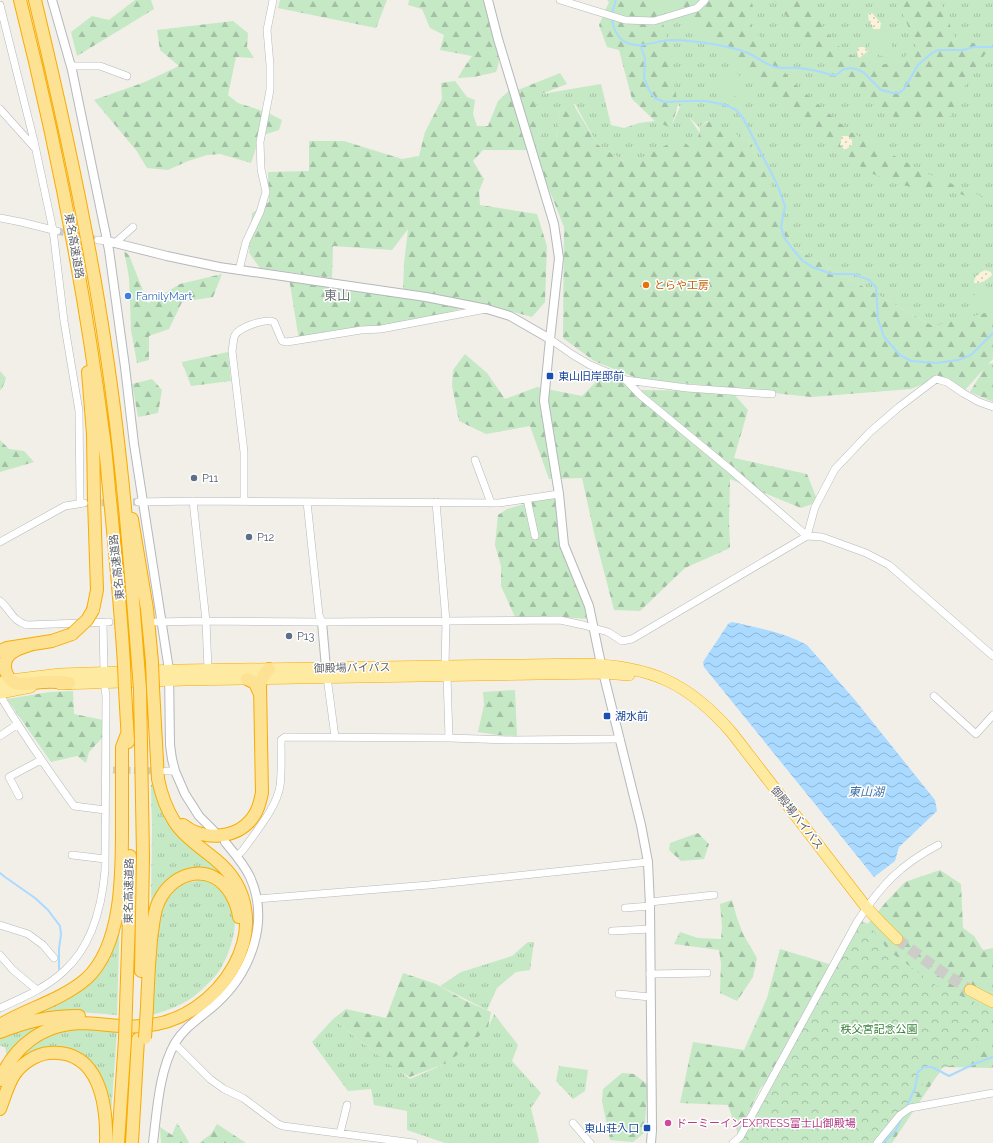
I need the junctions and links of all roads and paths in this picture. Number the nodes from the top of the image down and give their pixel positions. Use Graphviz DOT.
graph roads {
  1 [pos="20,0"];
  2 [pos="35,0"];
  3 [pos="52,0"];
  4 [pos="273,0"];
  5 [pos="488,0"];
  6 [pos="560,0"];
  7 [pos="705,0"];
  8 [pos="0,5"];
  9 [pos="71,66"];
  10 [pos="127,76"];
  11 [pos="0,108"];
  12 [pos="35,148"];
  13 [pos="0,218"];
  14 [pos="133,227"];
  15 [pos="55,230"];
  16 [pos="98,240"];
  17 [pos="111,242"];
  18 [pos="239,270"];
  19 [pos="80,277"];
  20 [pos="486,309"];
  21 [pos="550,339"];
  22 [pos="626,380"];
  23 [pos="772,394"];
  24 [pos="993,407"];
  25 [pos="117,432"];
  26 [pos="475,460"];
  27 [pos="559,494"];
  28 [pos="527,499"];
  29 [pos="193,501"];
  30 [pos="244,501"];
  31 [pos="140,502"];
  32 [pos="307,502"];
  33 [pos="436,502"];
  34 [pos="491,503"];
  35 [pos="535,536"];
  36 [pos="807,536"];
  37 [pos="0,542"];
  38 [pos="0,601"];
  39 [pos="206,621"];
  40 [pos="446,621"];
  41 [pos="159,622"];
  42 [pos="322,622"];
  43 [pos="594,627"];
  44 [pos="33,644"];
  45 [pos="0,651"];
  46 [pos="993,656"];
  47 [pos="208,669"];
  48 [pos="269,669"];
  49 [pos="602,669"];
  50 [pos="446,671"];
  51 [pos="326,672"];
  52 [pos="169,676"];
  53 [pos="104,677"];
  54 [pos="246,679"];
  55 [pos="261,679"];
  56 [pos="6,681"];
  57 [pos="69,683"];
  58 [pos="259,692"];
  59 [pos="0,694"];
  60 [pos="934,696"];
  61 [pos="993,715"];
  62 [pos="18,724"];
  63 [pos="127,734"];
  64 [pos="0,736"];
  65 [pos="335,737"];
  66 [pos="449,738"];
  67 [pos="620,739"];
  68 [pos="41,760"];
  69 [pos="105,770"];
  70 [pos="113,770"];
  71 [pos="166,771"];
  72 [pos="175,771"];
  73 [pos="19,796"];
  74 [pos="105,810"];
  75 [pos="171,815"];
  76 [pos="214,831"];
  77 [pos="225,842"];
  78 [pos="938,845"];
  79 [pos="72,855"];
  80 [pos="237,856"];
  81 [pos="105,859"];
  82 [pos="648,862"];
  83 [pos="714,895"];
  84 [pos="257,899"];
  85 [pos="650,904"];
  86 [pos="866,907"];
  87 [pos="625,908"];
  88 [pos="0,925"];
  89 [pos="650,928"];
  90 [pos="612,931"];
  91 [pos="897,939"];
  92 [pos="0,955"];
  93 [pos="54,958"];
  94 [pos="707,973"];
  95 [pos="650,974"];
  96 [pos="37,990"];
  97 [pos="970,990"];
  98 [pos="620,994"];
  99 [pos="650,997"];
  100 [pos="993,1002"];
  101 [pos="144,1007"];
  102 [pos="0,1008"];
  103 [pos="0,1025"];
  104 [pos="0,1032"];
  105 [pos="175,1044"];
  106 [pos="0,1080"];
  107 [pos="993,1092"];
  108 [pos="347,1105"];
  109 [pos="0,1109"];
  110 [pos="573,1123"];
  111 [pos="340,1133"];
  112 [pos="106,1143"];
  113 [pos="118,1143"];
  114 [pos="132,1143"];
  115 [pos="153,1143"];
  116 [pos="411,1143"];
  117 [pos="414,1143"];
  118 [pos="590,1143"];
  119 [pos="650,1143"];
  120 [pos="733,1143"];
  121 [pos="877,1143"];
  1 -- 19 [label="highway, 東名高速道路"];
  2 -- 25 [label="highway, 東名高速道路"];
  3 -- 9 [label="street"];
  4 -- 18 [label="street"];
  5 -- 21 [label="street"];
  6 -- 7 [label="street"];
  8 -- 12 [label="street"];
  9 -- 10 [label="street"];
  9 -- 17 [label="street"];
  11 -- 12 [label="street"];
  12 -- 15 [label="street"];
  13 -- 15 [label="street"];
  14 -- 17 [label="street"];
  15 -- 37 [label="street"];
  16 -- 17 [label="street"];
  17 -- 18 [label="street"];
  17 -- 31 [label="street"];
  18 -- 20 [label="street"];
  19 -- 44 [label="highway, bridge"];
  19 -- 63 [label="highway, 東名高速道路, bridge"];
  20 -- 21 [label="street"];
  20 -- 30 [label="street"];
  21 -- 22 [label="street"];
  21 -- 27 [label="street"];
  22 -- 23 [label="street"];
  22 -- 36 [label="street"];
  24 -- 36 [label="street"];
  25 -- 75 [label="highway, bridge"];
  25 -- 101 [label="highway, 東名高速道路, bridge"];
  26 -- 34 [label="street"];
  27 -- 28 [label="street"];
  27 -- 43 [label="street"];
  28 -- 34 [label="street"];
  28 -- 35 [label="street"];
  29 -- 30 [label="street"];
  29 -- 31 [label="street"];
  29 -- 39 [label="street"];
  30 -- 32 [label="street"];
  31 -- 41 [label="street"];
  32 -- 33 [label="street"];
  32 -- 42 [label="street"];
  33 -- 34 [label="street"];
  33 -- 40 [label="street"];
  36 -- 43 [label="street"];
  36 -- 46 [label="street"];
  38 -- 53 [label="street"];
  39 -- 41 [label="street"];
  39 -- 42 [label="street"];
  39 -- 47 [label="street"];
  40 -- 42 [label="street"];
  40 -- 43 [label="street"];
  40 -- 50 [label="street"];
  41 -- 52 [label="street"];
  42 -- 51 [label="street"];
  43 -- 49 [label="street"];
  44 -- 45 [label="highway"];
  44 -- 56 [label="highway"];
  47 -- 48 [label="highway, 御殿場バイパス"];
  47 -- 52 [label="highway, 御殿場バイパス"];
  48 -- 51 [label="highway, 御殿場バイパス"];
  48 -- 55 [label="highway"];
  49 -- 50 [label="highway, 御殿場バイパス"];
  49 -- 67 [label="street"];
  49 -- 86 [label="highway, 御殿場バイパス"];
  50 -- 51 [label="highway, 御殿場バイパス"];
  50 -- 66 [label="street"];
  51 -- 55 [label="highway, 御殿場バイパス"];
  51 -- 65 [label="street"];
  52 -- 53 [label="highway, 御殿場バイパス"];
  52 -- 54 [label="highway, 御殿場バイパス"];
  52 -- 72 [label="street"];
  53 -- 56 [label="highway, 御殿場バイパス"];
  53 -- 57 [label="highway, 御殿場バイパス"];
  53 -- 69 [label="street"];
  54 -- 55 [label="highway, 御殿場バイパス"];
  54 -- 58 [label="highway"];
  55 -- 58 [label="highway"];
  56 -- 57 [label="highway"];
  57 -- 59 [label="highway, 御殿場バイパス"];
  58 -- 75 [label="highway"];
  59 -- 62 [label="street"];
  60 -- 61 [label="street"];
  62 -- 64 [label="street"];
  62 -- 68 [label="street"];
  63 -- 103 [label="highway"];
  63 -- 113 [label="highway, 東名高速道路, bridge"];
  65 -- 66 [label="street"];
  65 -- 80 [label="street"];
  66 -- 67 [label="street"];
  67 -- 82 [label="street"];
  68 -- 73 [label="street"];
  68 -- 74 [label="street"];
  69 -- 70 [label="street"];
  69 -- 74 [label="street"];
  71 -- 72 [label="street"];
  72 -- 76 [label="street"];
  74 -- 81 [label="street"];
  75 -- 106 [label="highway"];
  77 -- 80 [label="street"];
  78 -- 86 [label="street"];
  79 -- 81 [label="street"];
  80 -- 84 [label="street"];
  81 -- 96 [label="street"];
  82 -- 84 [label="street"];
  82 -- 85 [label="street"];
  83 -- 85 [label="street"];
  84 -- 105 [label="street"];
  85 -- 87 [label="street"];
  85 -- 89 [label="street"];
  86 -- 91 [label="highway, 御殿場バイパス"];
  86 -- 120 [label="street"];
  88 -- 93 [label="street"];
  89 -- 90 [label="street"];
  89 -- 95 [label="street"];
  92 -- 96 [label="street"];
  94 -- 95 [label="street"];
  95 -- 99 [label="street"];
  96 -- 102 [label="street"];
  97 -- 100 [label="highway"];
  98 -- 99 [label="street"];
  99 -- 119 [label="street"];
  101 -- 104 [label="highway"];
  101 -- 114 [label="highway, 東名高速道路"];
  105 -- 111 [label="street"];
  105 -- 115 [label="street"];
  107 -- 121 [label="street"];
  108 -- 111 [label="street"];
  109 -- 112 [label="highway"];
  110 -- 118 [label="street"];
  111 -- 116 [label="street"];
  116 -- 117 [label="street"];
}
